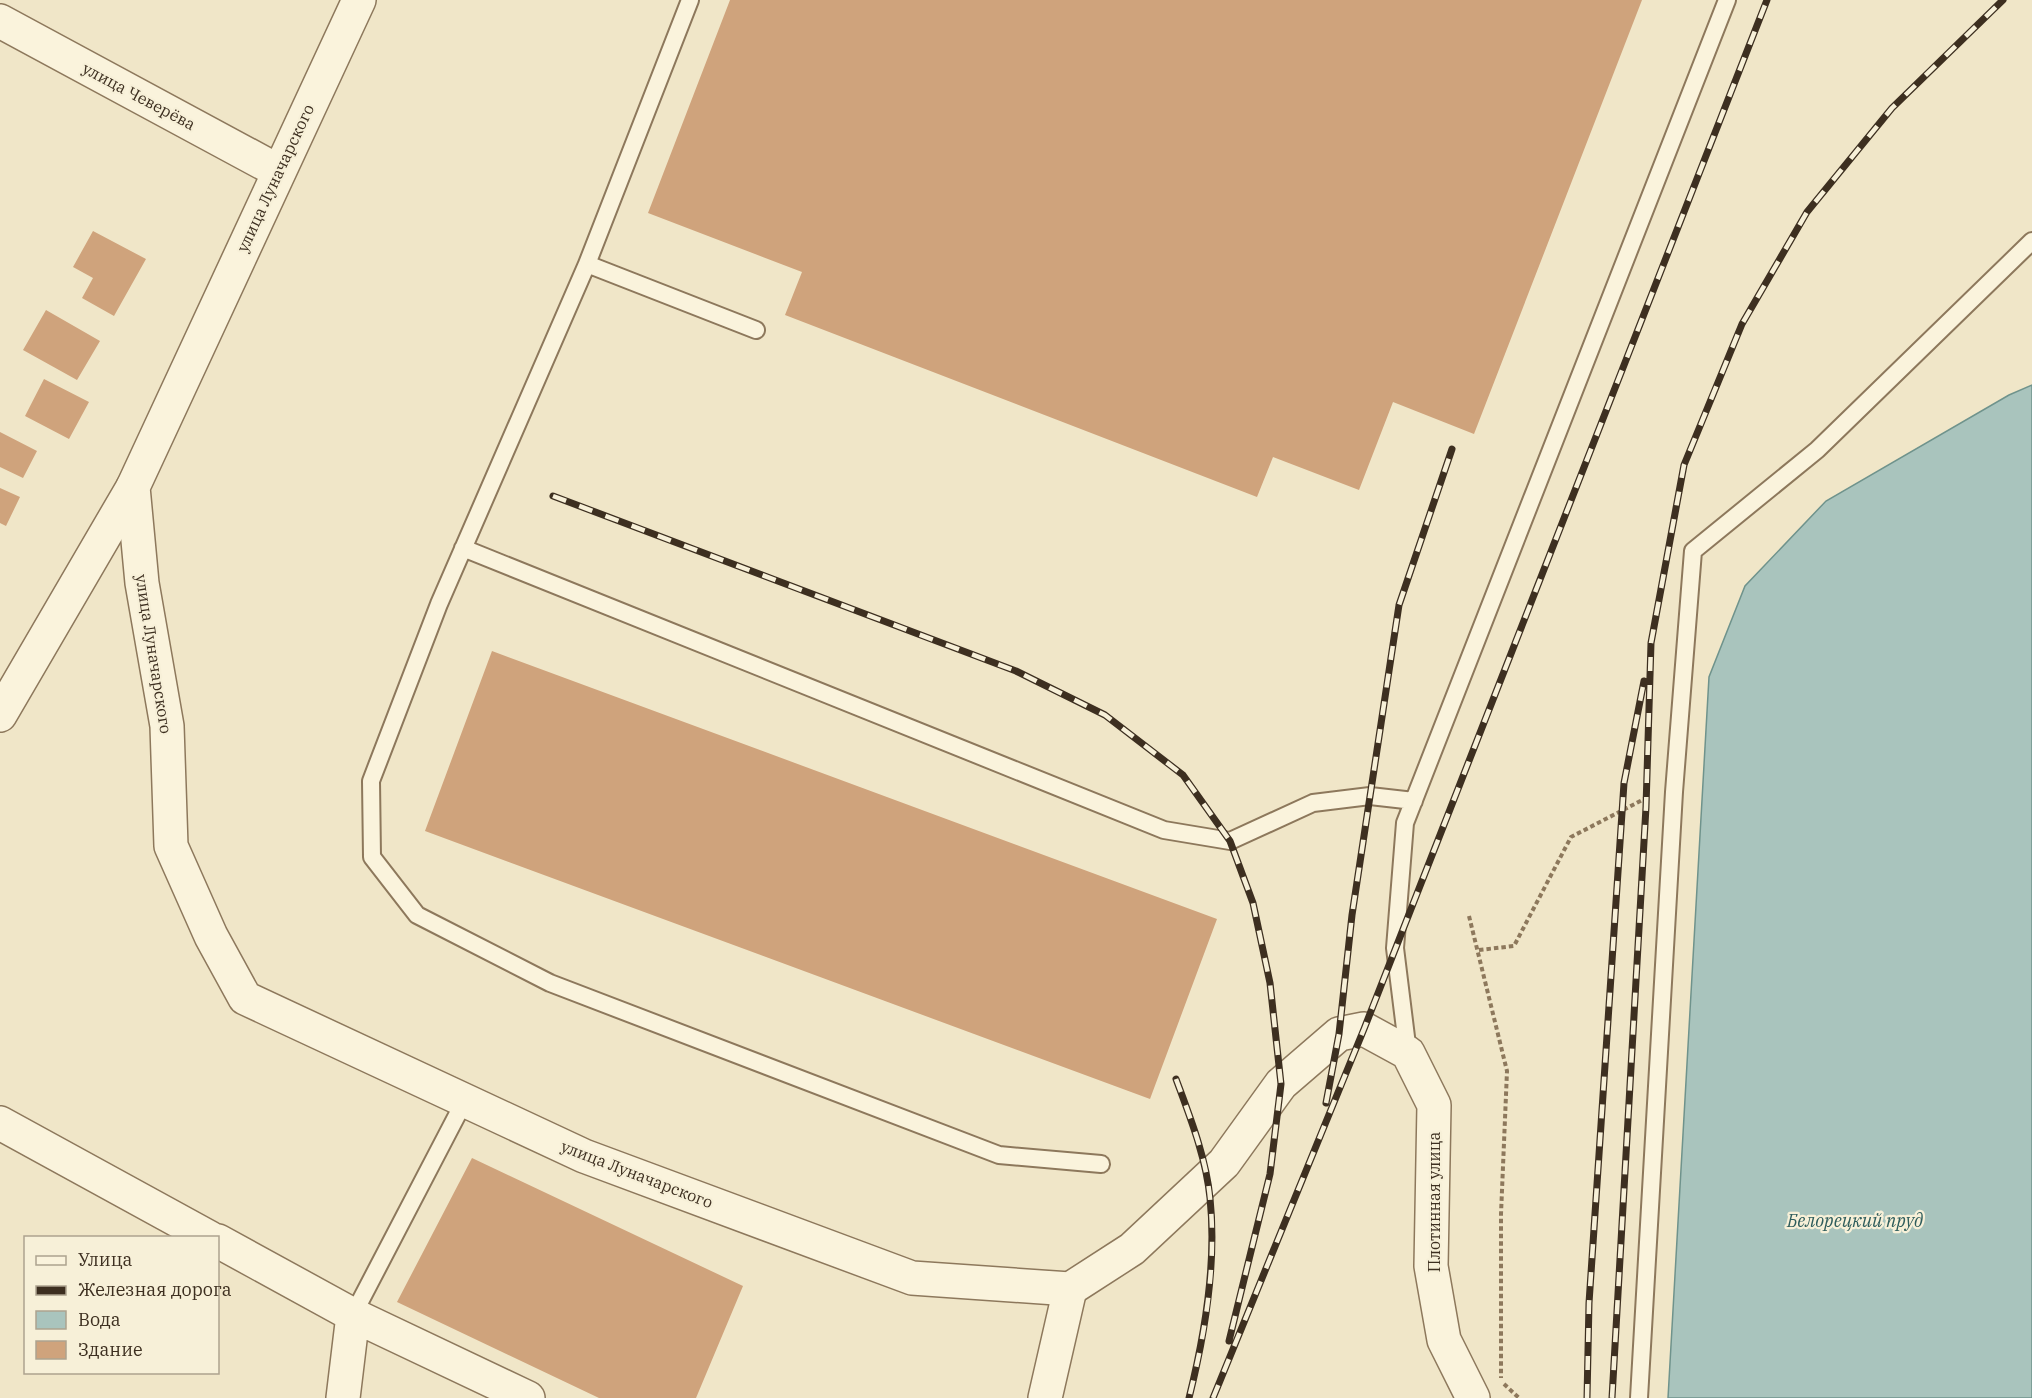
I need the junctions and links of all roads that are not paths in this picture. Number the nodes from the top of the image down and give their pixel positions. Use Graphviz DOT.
graph roads {
  1 [pos="358,0"];
  2 [pos="690,0"];
  3 [pos="1726,0"];
  4 [pos="0,21"];
  5 [pos="278,171"];
  6 [pos="2032,241"];
  7 [pos="587,264"];
  8 [pos="756,330"];
  9 [pos="133,486"];
  10 [pos="464,548"];
  11 [pos="0,715"];
  12 [pos="1414,801"];
  13 [pos="1408,1053"];
  14 [pos="465,1100"];
  15 [pos="0,1124"];
  16 [pos="1101,1164"];
  17 [pos="206,1236"];
  18 [pos="219,1242"];
  19 [pos="1070,1289"];
  20 [pos="353,1315"];
  21 [pos="1462,1389"];
  22 [pos="343,1398"];
  23 [pos="528,1398"];
  24 [pos="1046,1398"];
  25 [pos="1639,1398"];
  1 -- 5 [label="street, улица Луначарского"];
  2 -- 7 [label="lane"];
  3 -- 12 [label="lane"];
  4 -- 5 [label="street, улица Чеверёва"];
  5 -- 9 [label="street, улица Луначарского"];
  6 -- 25 [label="lane"];
  7 -- 8 [label="lane"];
  7 -- 10 [label="lane"];
  9 -- 11 [label="street, улица Луначарского"];
  9 -- 14 [label="street, улица Луначарского"];
  10 -- 12 [label="lane"];
  10 -- 16 [label="lane"];
  12 -- 13 [label="lane"];
  13 -- 19 [label="street"];
  13 -- 21 [label="street, Плотинная улица"];
  14 -- 19 [label="street, улица Луначарского"];
  14 -- 20 [label="lane"];
  15 -- 17 [label="street"];
  18 -- 20 [label="street"];
  19 -- 24 [label="street"];
  20 -- 22 [label="street"];
  20 -- 23 [label="street"];
}
